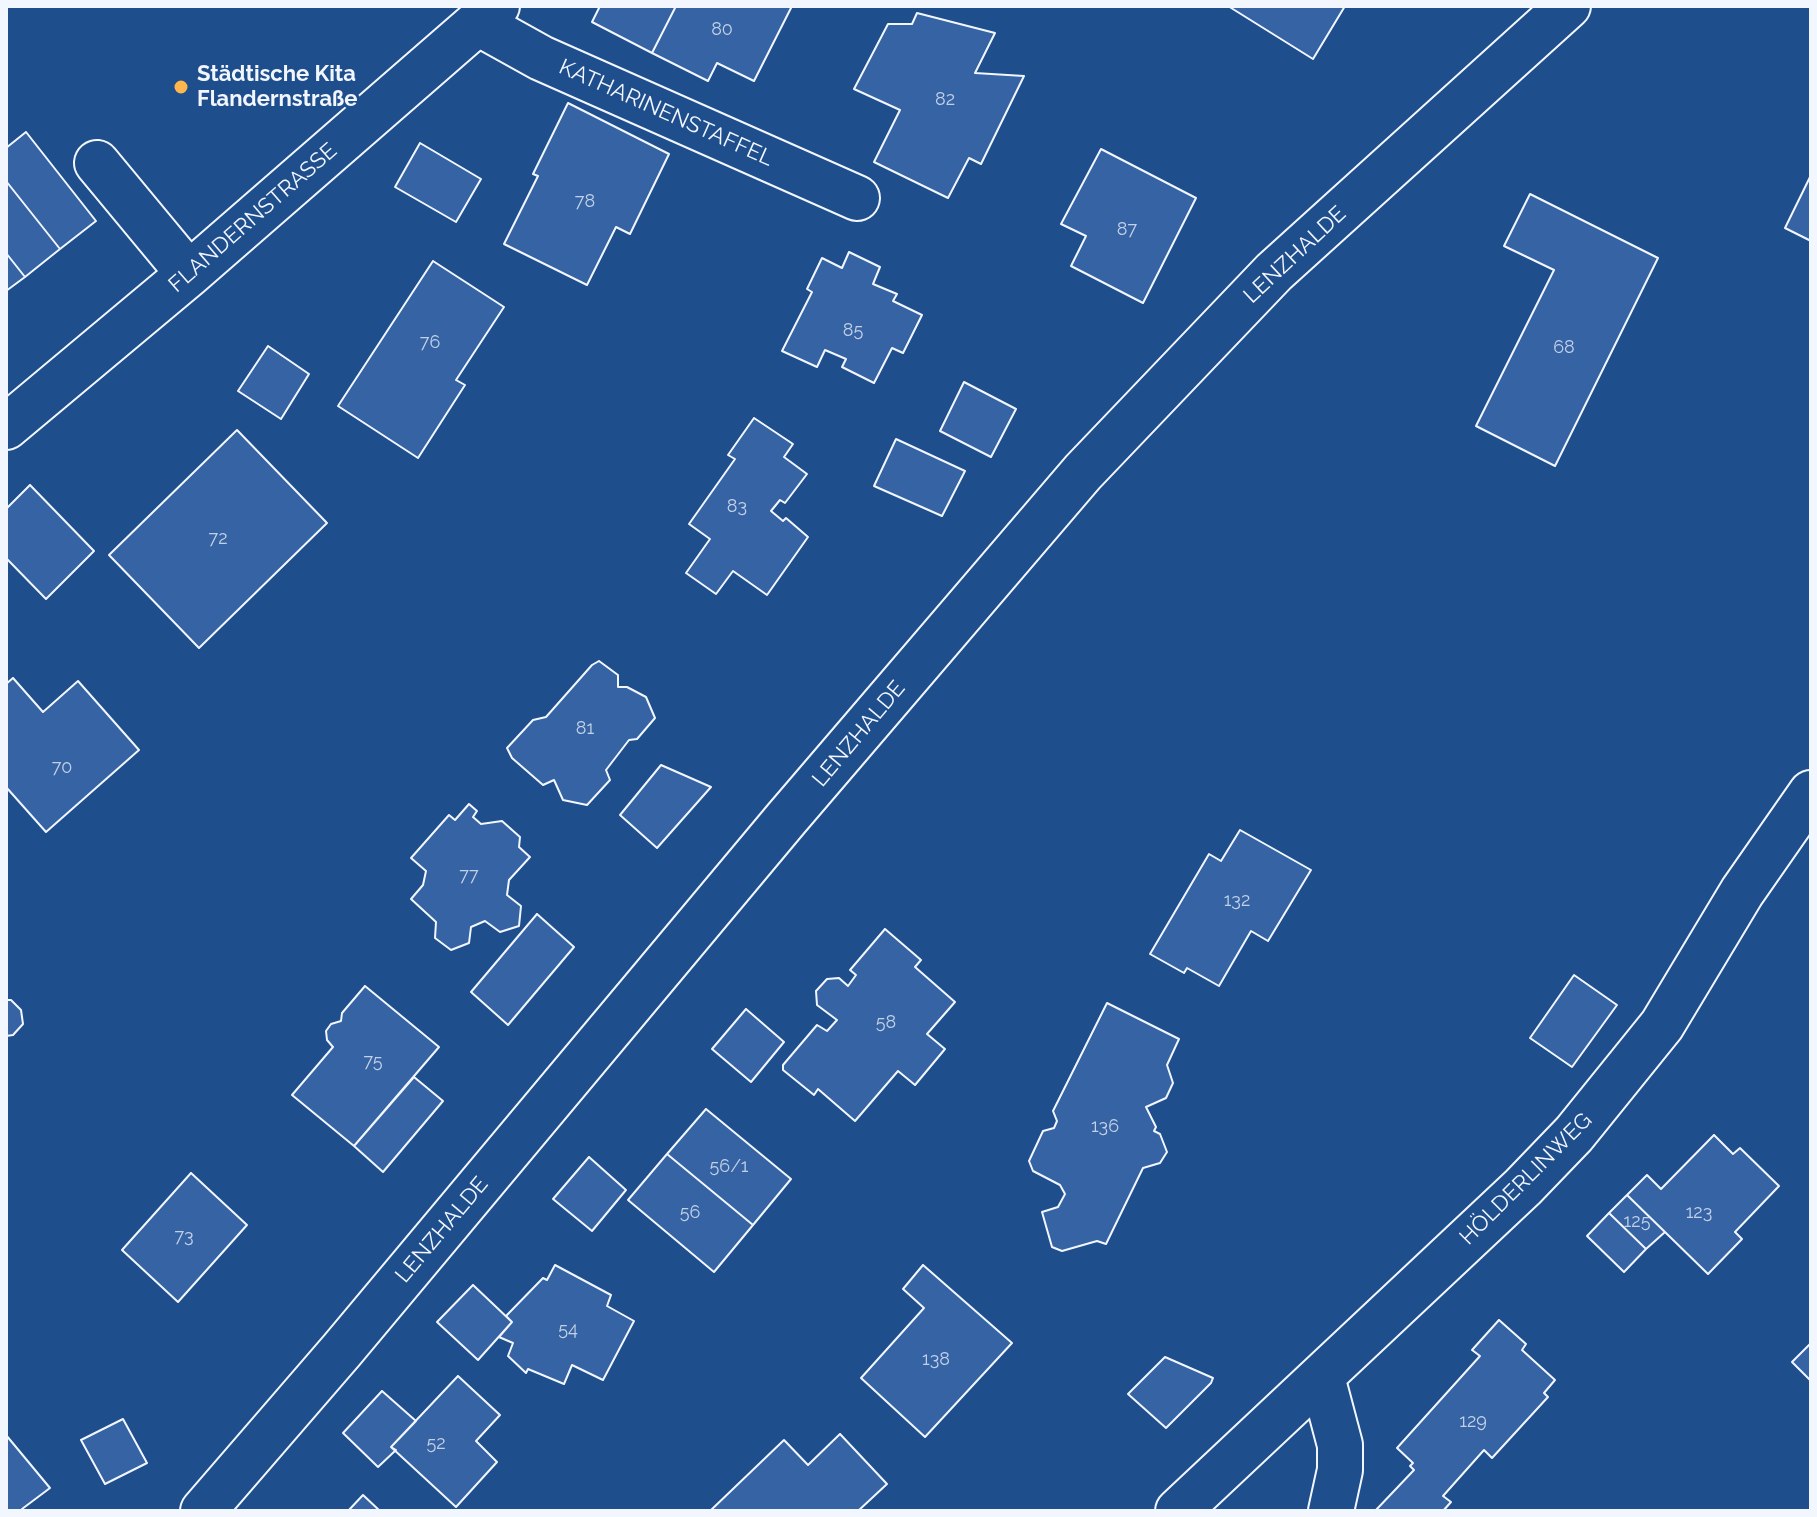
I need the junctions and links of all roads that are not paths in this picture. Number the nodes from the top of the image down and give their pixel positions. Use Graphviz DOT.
graph roads {
  1 [pos="1568,6"];
  2 [pos="488,15"];
  3 [pos="97,163"];
  4 [pos="857,198"];
  5 [pos="189,274"];
  6 [pos="6,427"];
  7 [pos="1811,793"];
  8 [pos="1322,1377"];
  9 [pos="203,1511"];
  10 [pos="1178,1511"];
  11 [pos="1331,1511"];
  1 -- 9 [label="street, LENZHALDE"];
  2 -- 4 [label="street, KATHARINENSTAFFEL"];
  2 -- 5 [label="street, FLANDERNSTRASSE"];
  3 -- 5 [label="street"];
  5 -- 6 [label="street, FLANDERNSTRASSE"];
  7 -- 8 [label="street, HÖLDERLINWEG"];
  8 -- 10 [label="street, HÖLDERLINWEG"];
  8 -- 11 [label="street"];
}
